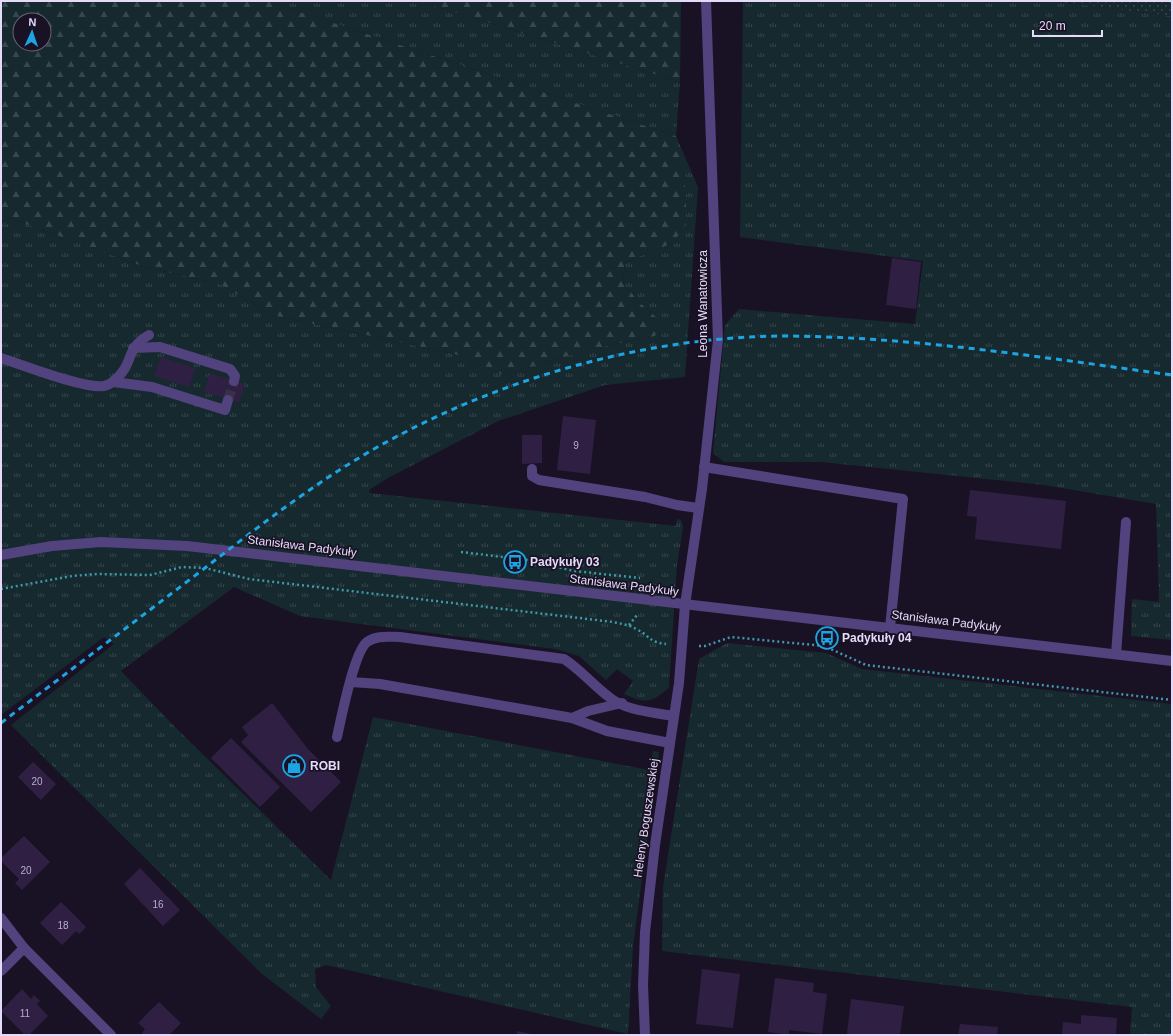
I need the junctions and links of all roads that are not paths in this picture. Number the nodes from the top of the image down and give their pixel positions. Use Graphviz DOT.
graph roads {
  1 [pos="706,1"];
  2 [pos="149,335"];
  3 [pos="133,348"];
  4 [pos="1,358"];
  5 [pos="234,381"];
  6 [pos="113,382"];
  7 [pos="228,400"];
  8 [pos="704,467"];
  9 [pos="532,469"];
  10 [pos="698,508"];
  11 [pos="1126,522"];
  12 [pos="1,555"];
  13 [pos="685,605"];
  14 [pos="890,628"];
  15 [pos="1116,654"];
  16 [pos="1172,661"];
  17 [pos="351,682"];
  18 [pos="622,703"];
  19 [pos="674,716"];
  20 [pos="572,718"];
  21 [pos="336,737"];
  22 [pos="670,743"];
  23 [pos="1,918"];
  24 [pos="24,948"];
  25 [pos="1,971"];
  26 [pos="111,1035"];
  27 [pos="645,1035"];
  1 -- 8 [label="street, Leona Wanatowicza"];
  2 -- 3 [label="street"];
  3 -- 5 [label="street"];
  3 -- 6 [label="street"];
  4 -- 6 [label="street"];
  6 -- 7 [label="street"];
  8 -- 10 [label="street, Leona Wanatowicza"];
  8 -- 14 [label="street"];
  9 -- 10 [label="street"];
  10 -- 13 [label="street, Leona Wanatowicza"];
  11 -- 15 [label="street"];
  12 -- 13 [label="street, Stanisława Padykuły"];
  13 -- 14 [label="street, Stanisława Padykuły"];
  13 -- 19 [label="street, Heleny Boguszewskiej"];
  14 -- 15 [label="street, Stanisława Padykuły"];
  15 -- 16 [label="street, Stanisława Padykuły"];
  17 -- 18 [label="street"];
  17 -- 20 [label="street"];
  17 -- 21 [label="street"];
  18 -- 19 [label="street"];
  18 -- 20 [label="street"];
  19 -- 22 [label="street, Heleny Boguszewskiej"];
  20 -- 22 [label="street"];
  22 -- 27 [label="street, Heleny Boguszewskiej"];
  23 -- 24 [label="street"];
  24 -- 25 [label="street"];
  24 -- 26 [label="street"];
}
